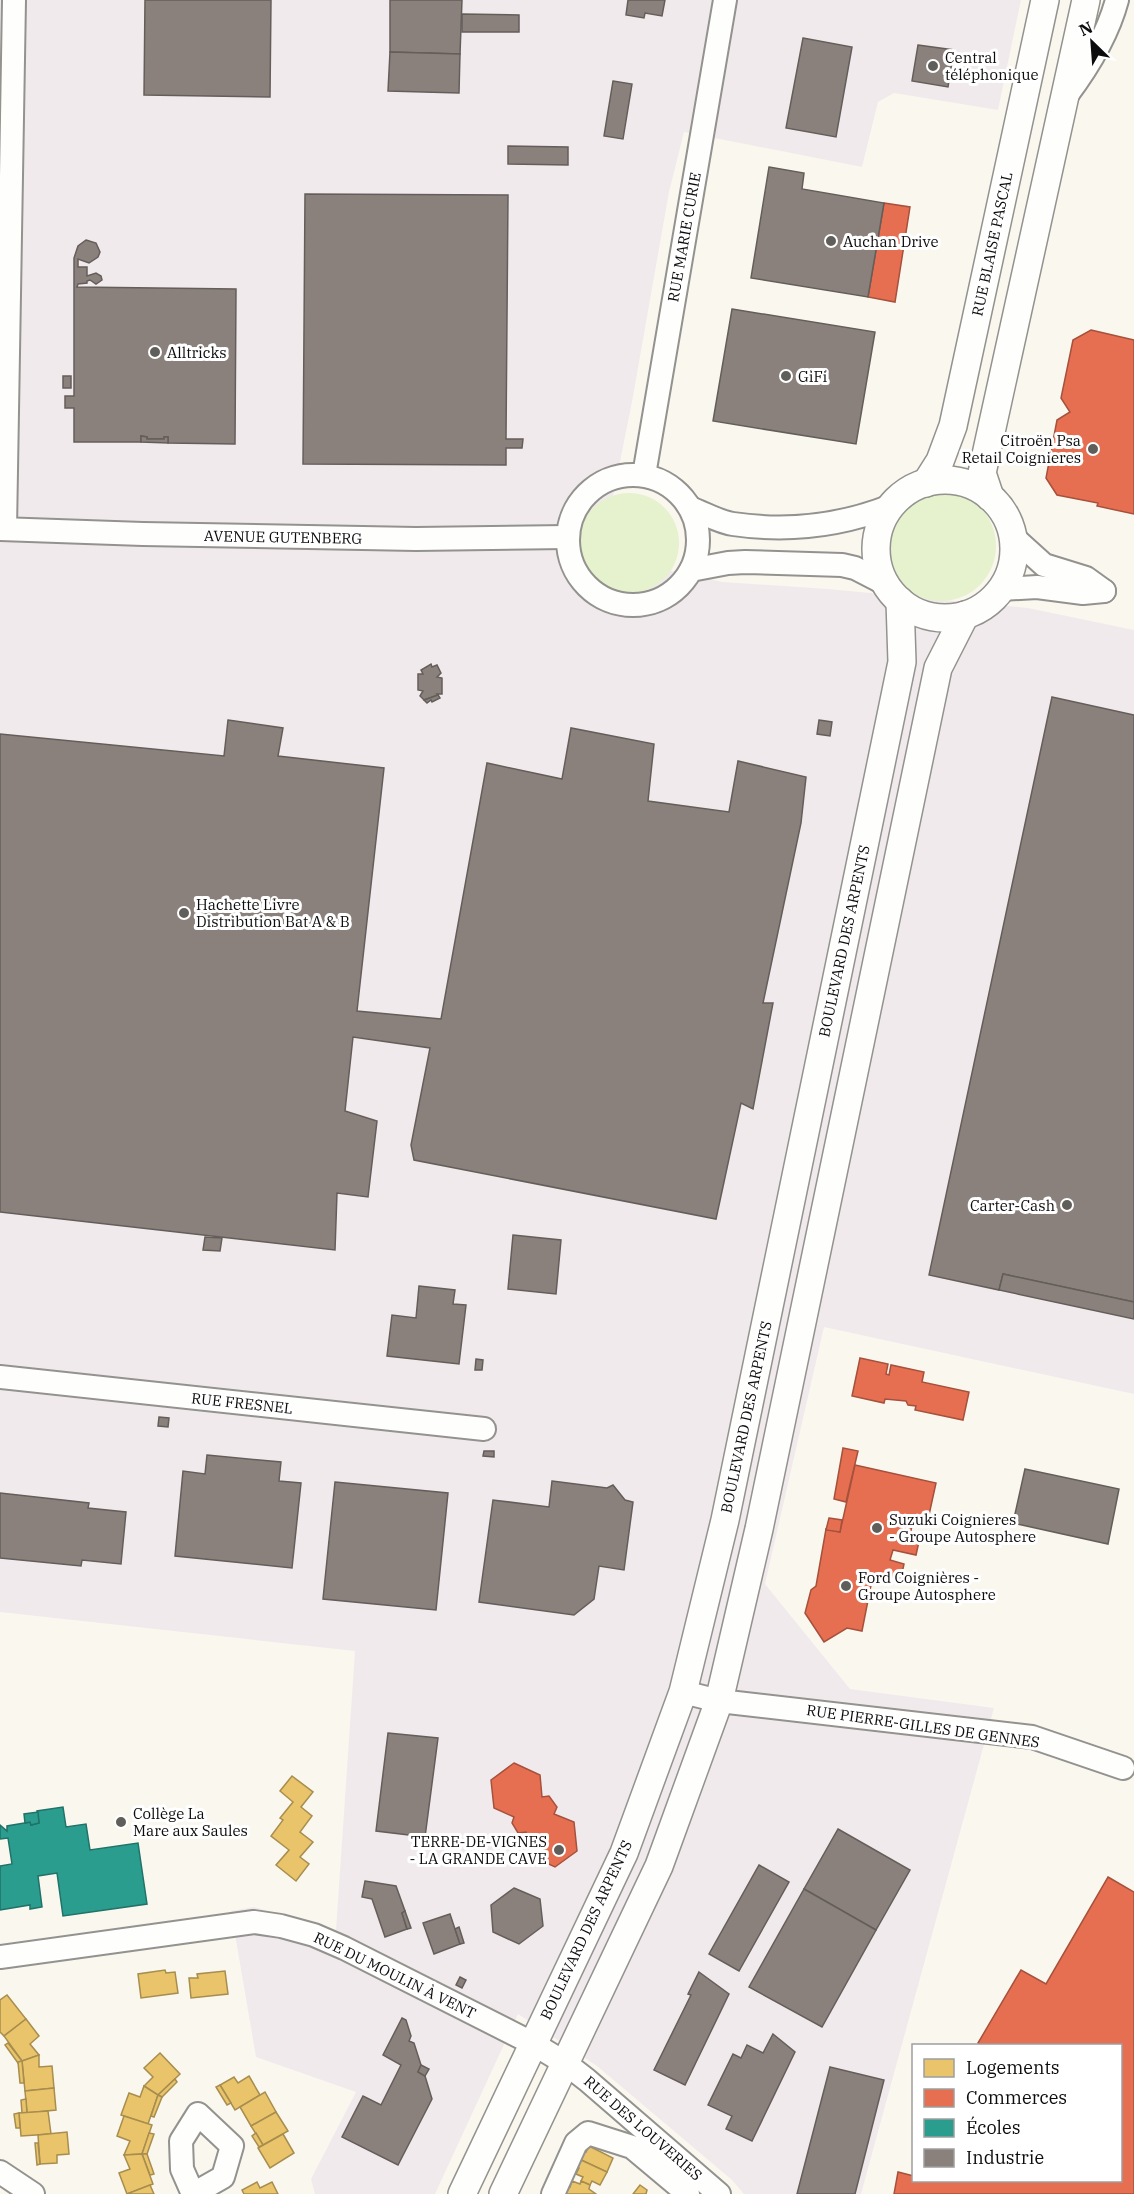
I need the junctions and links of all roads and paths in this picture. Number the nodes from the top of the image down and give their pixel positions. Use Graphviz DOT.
graph roads {
  1 [pos="14,0"];
  2 [pos="725,0"];
  3 [pos="1045,0"];
  4 [pos="1086,0"];
  5 [pos="1117,0"];
  6 [pos="1064,98"];
  7 [pos="644,475"];
  8 [pos="926,483"];
  9 [pos="990,496"];
  10 [pos="891,506"];
  11 [pos="690,508"];
  12 [pos="3,529"];
  13 [pos="567,537"];
  14 [pos="1013,537"];
  15 [pos="691,570"];
  16 [pos="1002,589"];
  17 [pos="893,592"];
  18 [pos="965,615"];
  19 [pos="0,1377"];
  20 [pos="484,1429"];
  21 [pos="683,1692"];
  22 [pos="719,1701"];
  23 [pos="1124,1768"];
  24 [pos="0,1957"];
  25 [pos="532,2043"];
  26 [pos="566,2063"];
  27 [pos="639,2139"];
  28 [pos="0,2172"];
  29 [pos="33,2194"];
  30 [pos="462,2194"];
  31 [pos="503,2194"];
  32 [pos="552,2194"];
  33 [pos="688,2194"];
  34 [pos="719,2194"];
  1 -- 12 [label="street"];
  2 -- 7 [label="street, RUE MARIE CURIE"];
  3 -- 8 [label="street, RUE BLAISE PASCAL"];
  4 -- 6 [label="street"];
  5 -- 6 [label="street"];
  6 -- 9 [label="street"];
  7 -- 11 [label="street"];
  7 -- 13 [label="street"];
  8 -- 9 [label="street"];
  8 -- 10 [label="street"];
  9 -- 14 [label="street"];
  10 -- 11 [label="street"];
  10 -- 17 [label="street"];
  11 -- 15 [label="street"];
  12 -- 13 [label="street, AVENUE GUTENBERG"];
  13 -- 15 [label="street"];
  14 -- 16 [label="street"];
  14 -- 16 [label="street"];
  15 -- 17 [label="street"];
  16 -- 18 [label="street"];
  17 -- 18 [label="street"];
  17 -- 21 [label="street, BOULEVARD DES ARPENTS"];
  18 -- 22 [label="street"];
  19 -- 20 [label="street, RUE FRESNEL"];
  21 -- 22 [label="street, RUE PIERRE-GILLES DE GENNES"];
  21 -- 25 [label="street, BOULEVARD DES ARPENTS"];
  22 -- 23 [label="street, RUE PIERRE-GILLES DE GENNES"];
  22 -- 26 [label="street"];
  24 -- 25 [label="street, RUE DU MOULIN À VENT"];
  25 -- 26 [label="street, RUE DU MOULIN À VENT"];
  25 -- 30 [label="street, BOULEVARD DES ARPENTS"];
  26 -- 27 [label="street, RUE DES LOUVERIES"];
  26 -- 31 [label="street"];
  27 -- 32 [label="street"];
  27 -- 33 [label="street"];
  27 -- 34 [label="street, RUE DES LOUVERIES"];
  28 -- 29 [label="street"];
}
